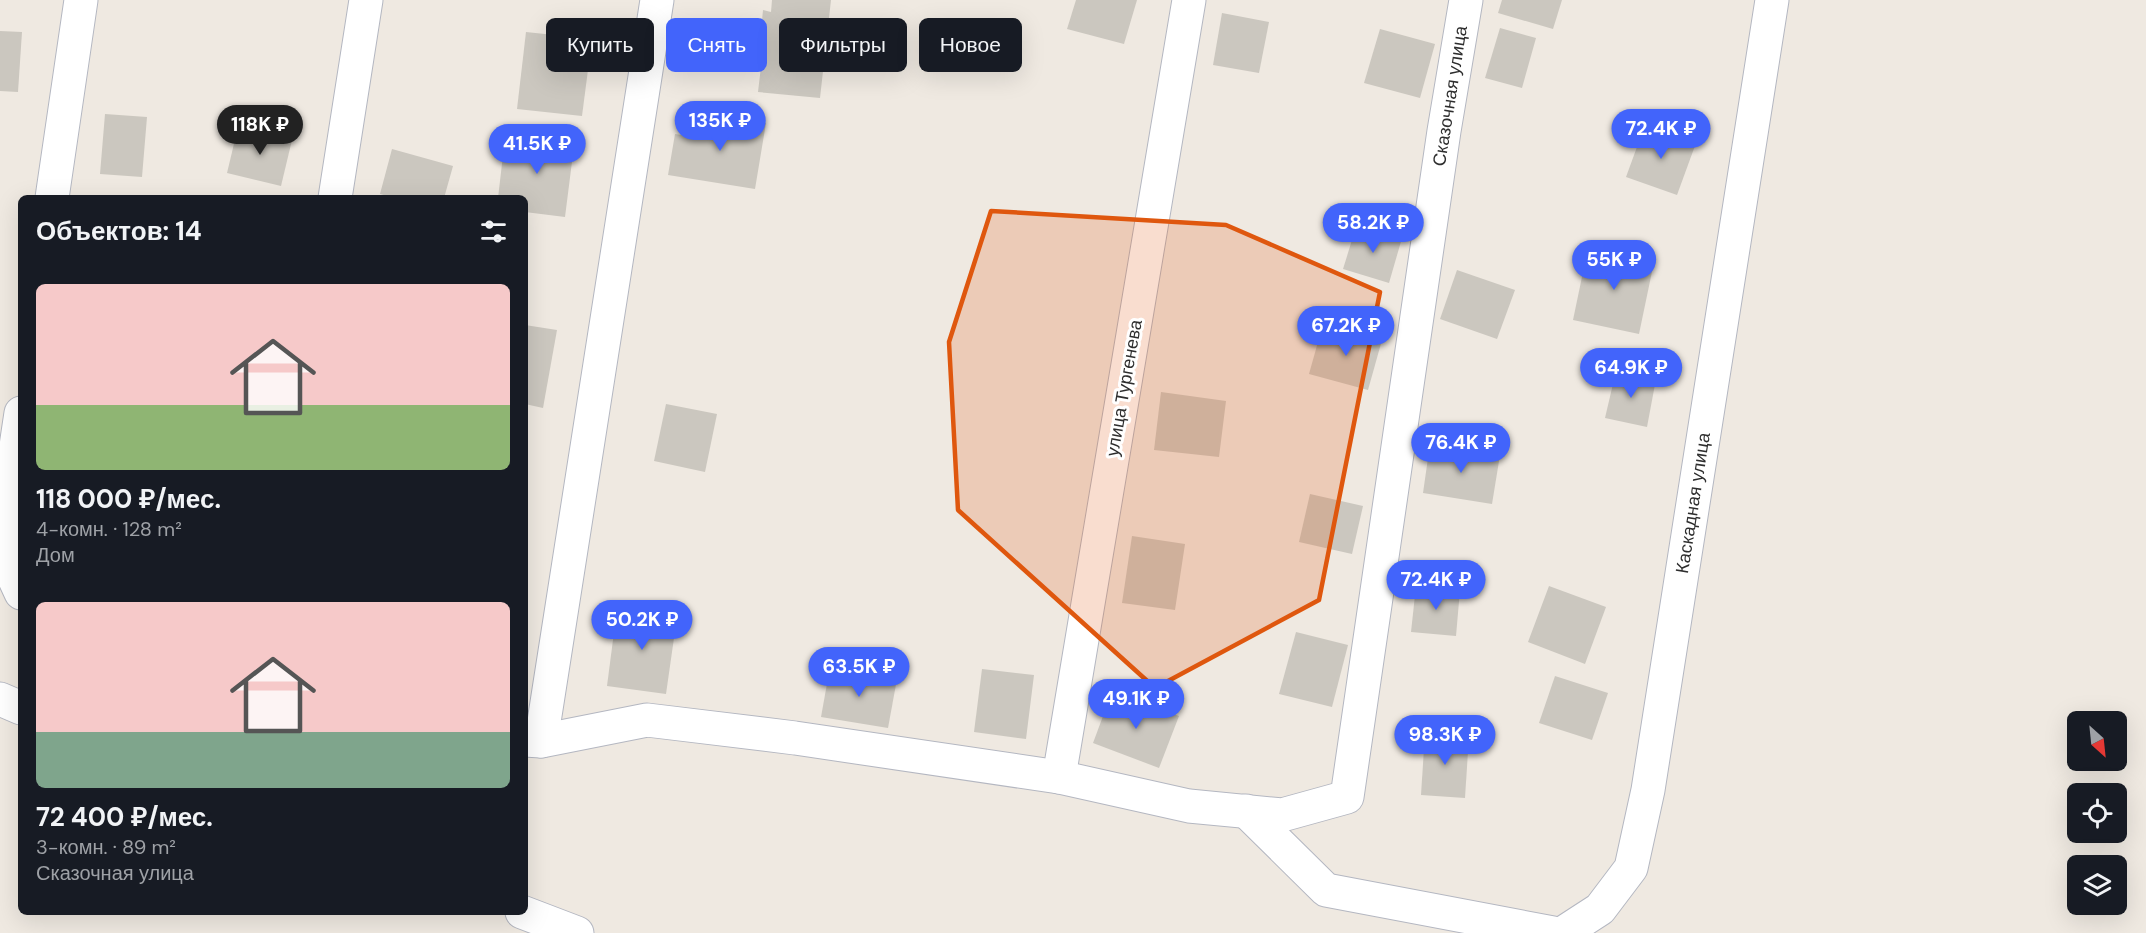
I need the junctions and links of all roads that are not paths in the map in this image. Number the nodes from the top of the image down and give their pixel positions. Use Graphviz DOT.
graph roads {
  1 [pos="81,0"];
  2 [pos="366,0"];
  3 [pos="657,0"];
  4 [pos="1189,0"];
  5 [pos="1466,0"];
  6 [pos="1772,0"];
  7 [pos="52,195"];
  8 [pos="335,195"];
  9 [pos="18,431"];
  10 [pos="3,521"];
  11 [pos="18,586"];
  12 [pos="0,699"];
  13 [pos="18,707"];
  14 [pos="533,741"];
  15 [pos="1059,777"];
  16 [pos="1246,812"];
  17 [pos="528,914"];
  18 [pos="577,933"];
  19 [pos="1553,933"];
  20 [pos="1563,933"];
  1 -- 7 [label="street"];
  2 -- 8 [label="street"];
  3 -- 14 [label="street"];
  4 -- 15 [label="street, улица Тургенева"];
  5 -- 16 [label="street, Сказочная улица"];
  6 -- 20 [label="street, Каскадная улица"];
  9 -- 10 [label="street"];
  10 -- 11 [label="street"];
  12 -- 13 [label="street"];
  14 -- 15 [label="street"];
  15 -- 16 [label="street"];
  16 -- 19 [label="street"];
  17 -- 18 [label="street"];
}
